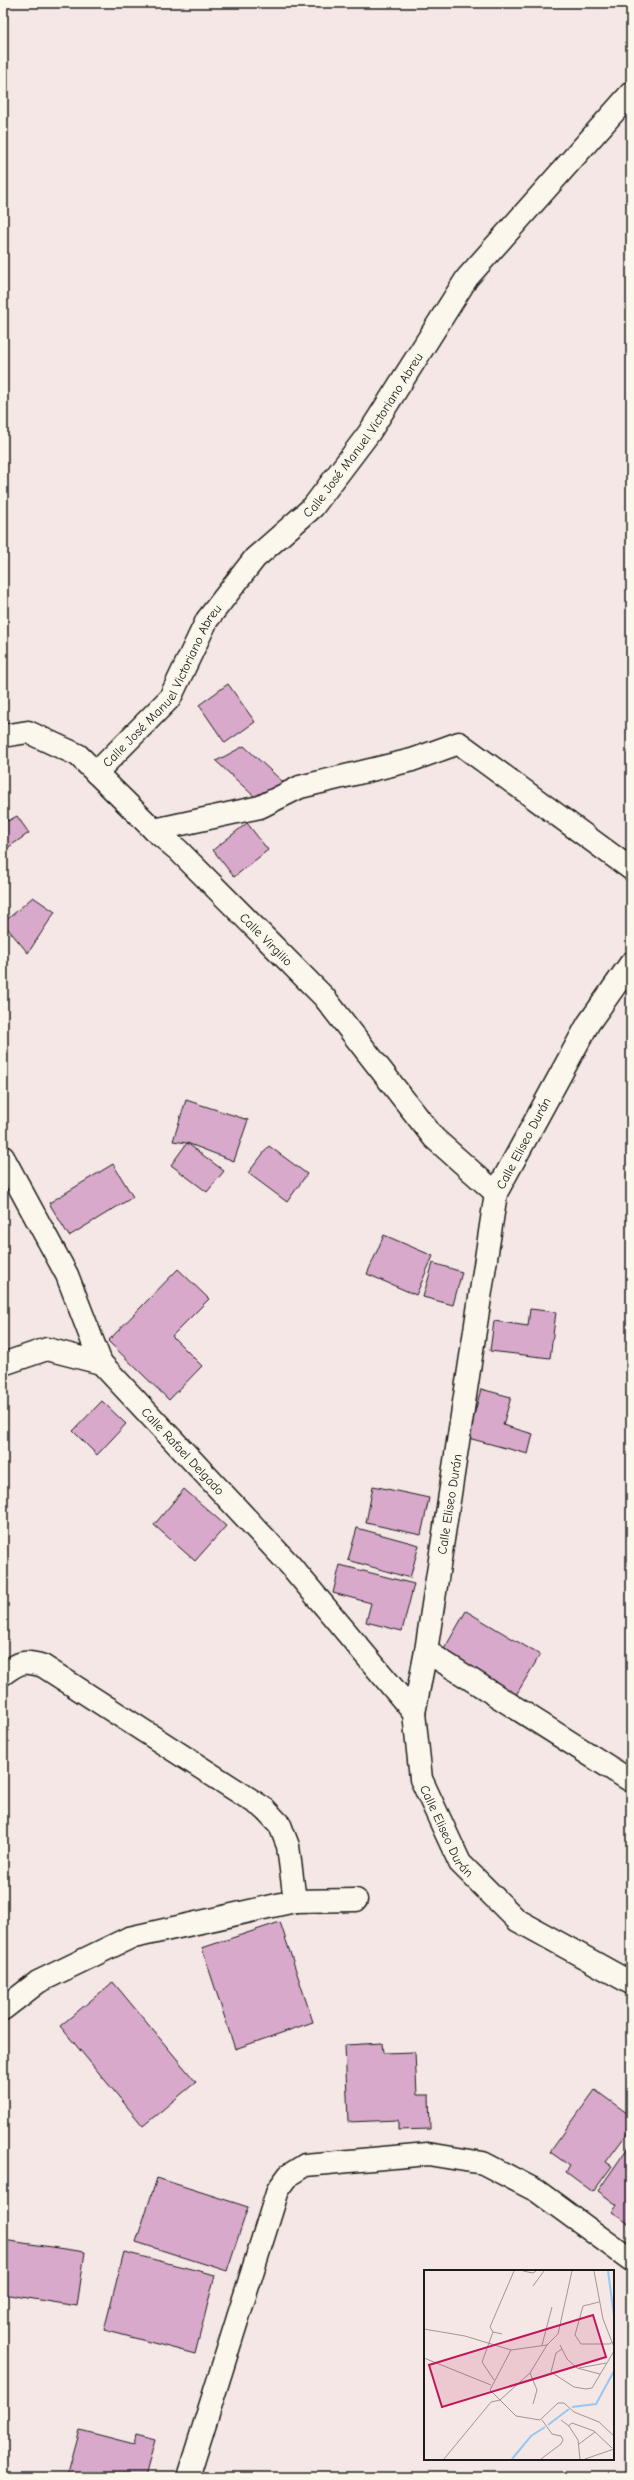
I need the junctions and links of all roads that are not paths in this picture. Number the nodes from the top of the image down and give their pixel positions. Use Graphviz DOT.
graph roads {
  1 [pos="631,93"];
  2 [pos="3,736"];
  3 [pos="96,773"];
  4 [pos="154,830"];
  5 [pos="631,869"];
  6 [pos="631,963"];
  7 [pos="3,1157"];
  8 [pos="496,1193"];
  9 [pos="101,1362"];
  10 [pos="3,1364"];
  11 [pos="426,1650"];
  12 [pos="3,1674"];
  13 [pos="414,1713"];
  14 [pos="631,1781"];
  15 [pos="356,1900"];
  16 [pos="295,1901"];
  17 [pos="631,1983"];
  18 [pos="3,2009"];
  19 [pos="631,2260"];
  20 [pos="188,2477"];
  1 -- 3 [label="street, Calle José Manuel Victoriano Abreu"];
  2 -- 3 [label="street, Calle Virgilio"];
  3 -- 4 [label="street, Calle Virgilio"];
  4 -- 5 [label="street"];
  4 -- 8 [label="street, Calle Virgilio"];
  6 -- 8 [label="street, Calle Eliseo Durán"];
  7 -- 9 [label="street, Calle Rafael Delgado"];
  8 -- 11 [label="street, Calle Eliseo Durán"];
  9 -- 10 [label="street"];
  9 -- 13 [label="street, Calle Rafael Delgado"];
  11 -- 13 [label="street, Calle Eliseo Durán"];
  11 -- 14 [label="street"];
  12 -- 16 [label="street"];
  13 -- 17 [label="street, Calle Eliseo Durán"];
  15 -- 16 [label="street"];
  16 -- 18 [label="street"];
  19 -- 20 [label="street"];
}
